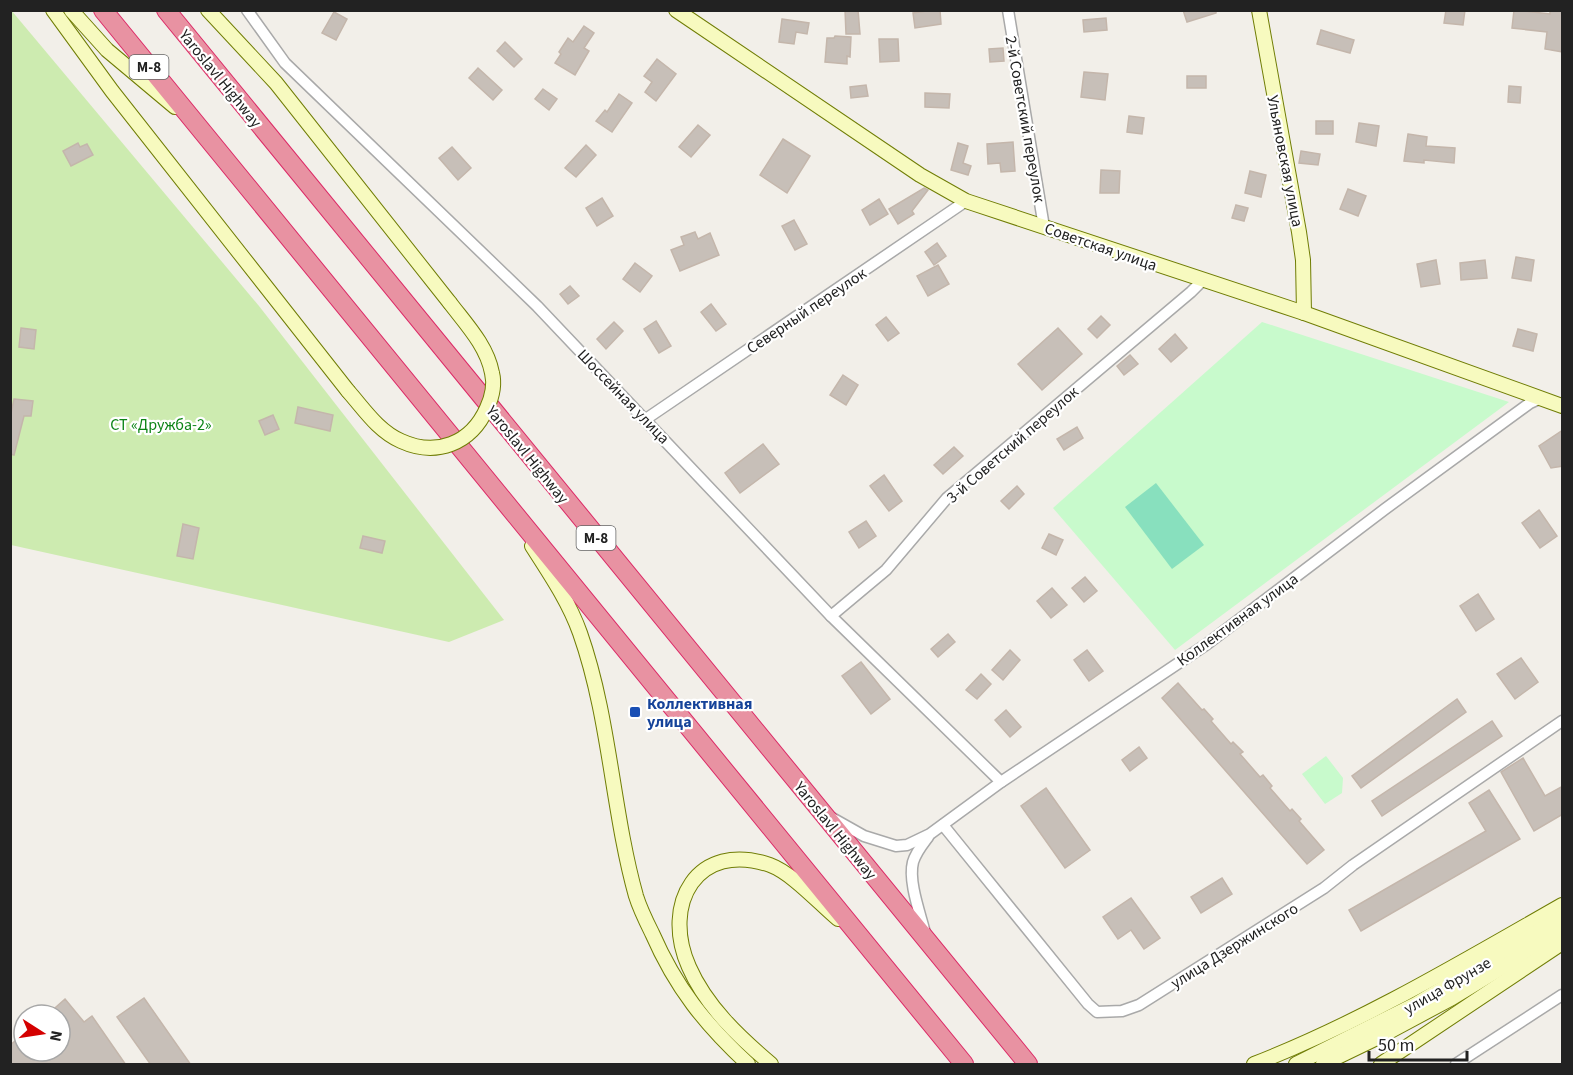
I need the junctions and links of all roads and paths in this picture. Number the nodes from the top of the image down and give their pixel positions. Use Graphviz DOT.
graph roads {
  1 [pos="52,10"];
  2 [pos="71,10"];
  3 [pos="103,10"];
  4 [pos="166,10"];
  5 [pos="208,10"];
  6 [pos="247,10"];
  7 [pos="676,10"];
  8 [pos="1008,10"];
  9 [pos="1259,10"];
  10 [pos="195,124"];
  11 [pos="966,201"];
  12 [pos="1044,227"];
  13 [pos="1203,280"];
  14 [pos="1304,313"];
  15 [pos="1541,398"];
  16 [pos="1563,406"];
  17 [pos="646,419"];
  18 [pos="509,508"];
  19 [pos="831,616"];
  20 [pos="1563,721"];
  21 [pos="1001,782"];
  22 [pos="819,810"];
  23 [pos="943,825"];
  24 [pos="930,834"];
  25 [pos="1563,905"];
  26 [pos="1563,917"];
  27 [pos="1563,931"];
  28 [pos="927,942"];
  29 [pos="1563,944"];
  30 [pos="867,945"];
  31 [pos="1563,995"];
  32 [pos="1022,1057"];
  33 [pos="748,1065"];
  34 [pos="771,1065"];
  35 [pos="964,1065"];
  36 [pos="1036,1065"];
  37 [pos="1254,1065"];
  38 [pos="1296,1065"];
  39 [pos="1323,1065"];
  40 [pos="1381,1065"];
  41 [pos="1456,1065"];
  1 -- 5 [label="street, bridge"];
  2 -- 10 [label="street"];
  3 -- 10 [label="highway, М-8"];
  4 -- 22 [label="highway, Yaroslavl Highway / М-8"];
  6 -- 17 [label="street, Шоссейная улица"];
  7 -- 11 [label="street, Советская улица"];
  8 -- 12 [label="street, 2-й Советский переулок"];
  9 -- 14 [label="street, Ульяновская улица"];
  10 -- 18 [label="highway, М-8"];
  11 -- 12 [label="street, Советская улица"];
  11 -- 17 [label="street, Северный переулок"];
  12 -- 13 [label="street, Советская улица"];
  13 -- 14 [label="street, Советская улица"];
  13 -- 19 [label="street, 3-й Советский переулок"];
  14 -- 15 [label="street, Советская улица"];
  15 -- 16 [label="street, Советская улица"];
  15 -- 21 [label="street, Коллективная улица"];
  17 -- 19 [label="street, Шоссейная улица"];
  18 -- 30 [label="highway, М-8"];
  18 -- 33 [label="street"];
  19 -- 21 [label="street, Шоссейная улица"];
  20 -- 23 [label="street, улица Дзержинского"];
  21 -- 23 [label="street, Коллективная улица"];
  22 -- 24 [label="street, Коллективная улица"];
  22 -- 28 [label="highway, Yaroslavl Highway / М-8"];
  23 -- 24 [label="street, Коллективная улица"];
  24 -- 28 [label="street, Коллективная улица"];
  25 -- 37 [label="street"];
  26 -- 38 [label="street, улица Фрунзе"];
  27 -- 39 [label="street, улица Фрунзе"];
  28 -- 32 [label="highway, Yaroslavl Highway / М-8"];
  29 -- 40 [label="street"];
  30 -- 34 [label="street"];
  30 -- 35 [label="highway, М-8"];
  31 -- 41 [label="street"];
  32 -- 36 [label="street"];
}
